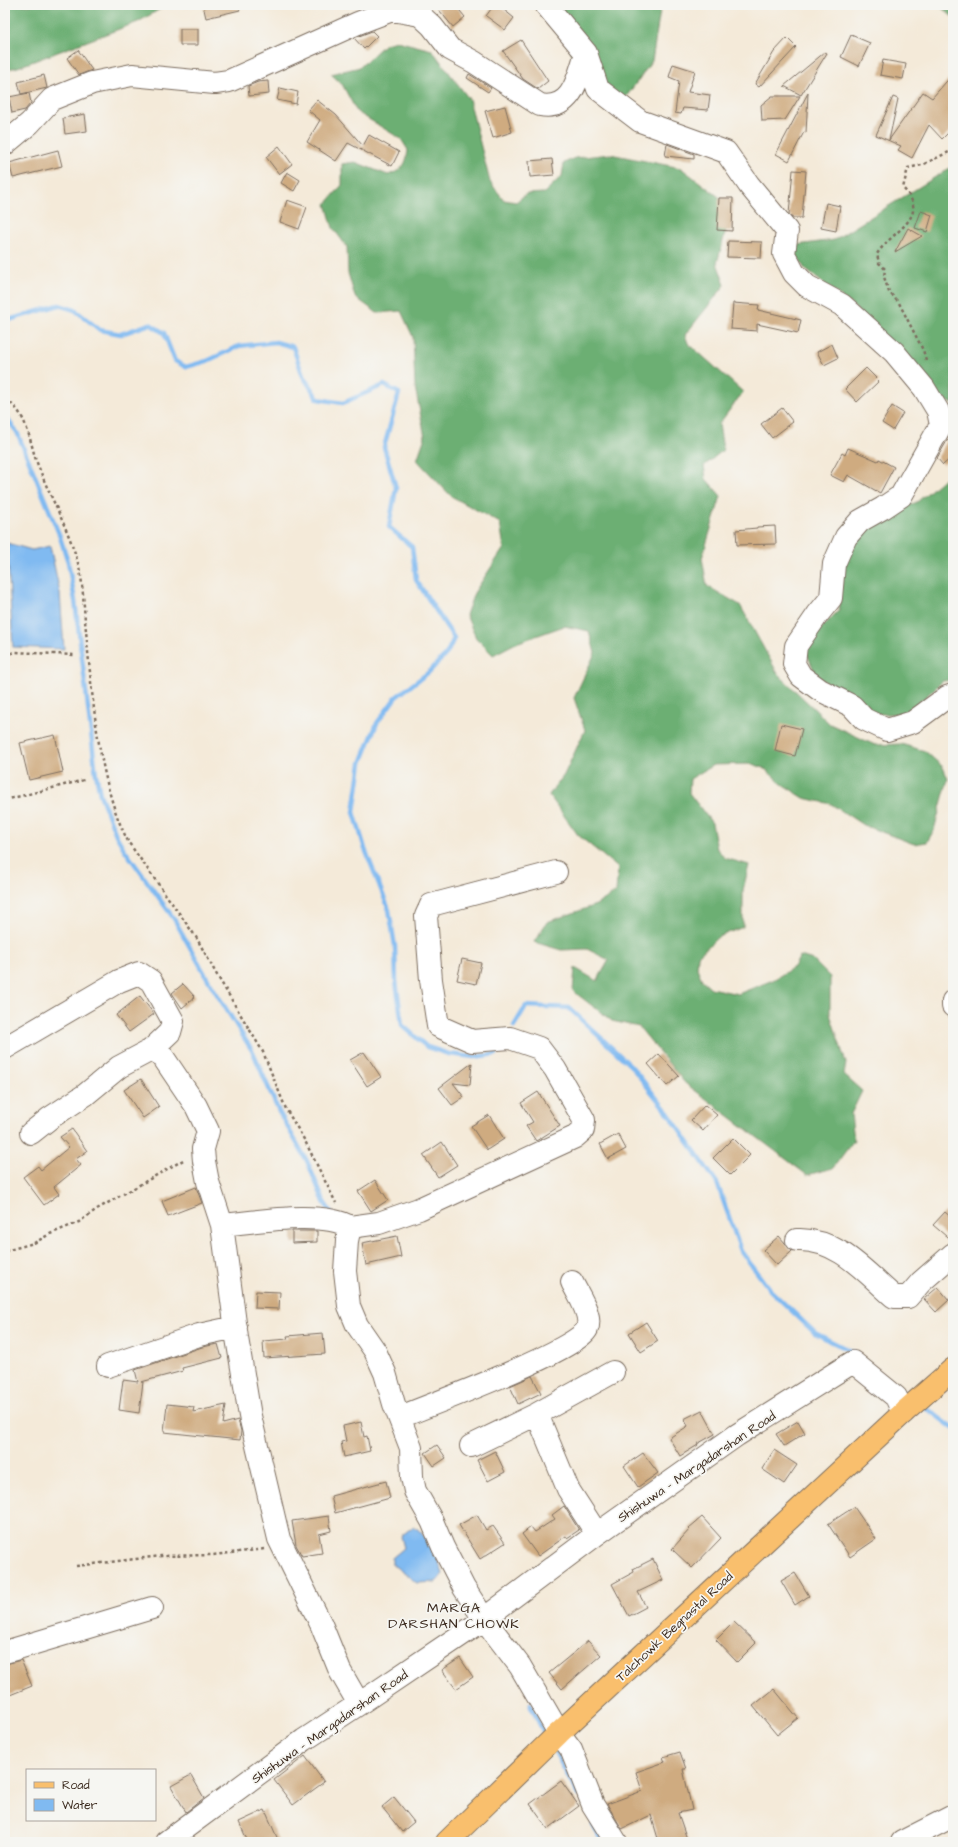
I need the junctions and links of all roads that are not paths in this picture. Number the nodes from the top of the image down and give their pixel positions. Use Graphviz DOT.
graph roads {
  1 [pos="546,5"];
  2 [pos="586,53"];
  3 [pos="5,144"];
  4 [pos="953,695"];
  5 [pos="556,872"];
  6 [pos="953,1001"];
  7 [pos="953,1006"];
  8 [pos="5,1048"];
  9 [pos="151,1050"];
  10 [pos="31,1133"];
  11 [pos="341,1223"];
  12 [pos="222,1225"];
  13 [pos="798,1240"];
  14 [pos="953,1254"];
  15 [pos="572,1282"];
  16 [pos="236,1327"];
  17 [pos="108,1366"];
  18 [pos="953,1369"];
  19 [pos="613,1372"];
  20 [pos="537,1414"];
  21 [pos="903,1414"];
  22 [pos="400,1417"];
  23 [pos="471,1446"];
  24 [pos="597,1534"];
  25 [pos="152,1608"];
  26 [pos="478,1623"];
  27 [pos="5,1652"];
  28 [pos="359,1704"];
  29 [pos="559,1733"];
  30 [pos="953,1816"];
  31 [pos="166,1842"];
  32 [pos="447,1842"];
  33 [pos="616,1842"];
  34 [pos="902,1842"];
  1 -- 2 [label="street"];
  2 -- 3 [label="street"];
  2 -- 4 [label="street"];
  5 -- 11 [label="street"];
  6 -- 7 [label="street"];
  8 -- 9 [label="street"];
  9 -- 10 [label="street"];
  9 -- 12 [label="street"];
  11 -- 12 [label="street"];
  11 -- 22 [label="street"];
  12 -- 16 [label="street"];
  13 -- 14 [label="street"];
  15 -- 22 [label="street"];
  16 -- 17 [label="street"];
  16 -- 28 [label="street"];
  18 -- 21 [label="main road, Talchowk Begnastal Road"];
  19 -- 20 [label="street"];
  20 -- 23 [label="street"];
  20 -- 24 [label="street"];
  21 -- 24 [label="street, Shishuwa - Margadarshan Road"];
  21 -- 29 [label="main road, Talchowk Begnastal Road"];
  22 -- 26 [label="street"];
  24 -- 26 [label="street, Shishuwa - Margadarshan Road"];
  25 -- 27 [label="street"];
  26 -- 28 [label="street, Shishuwa - Margadarshan Road"];
  26 -- 29 [label="street"];
  28 -- 31 [label="street, Shishuwa - Margadarshan Road"];
  29 -- 32 [label="main road, Talchowk Begnastal Road"];
  29 -- 33 [label="street"];
  30 -- 34 [label="street"];
}
